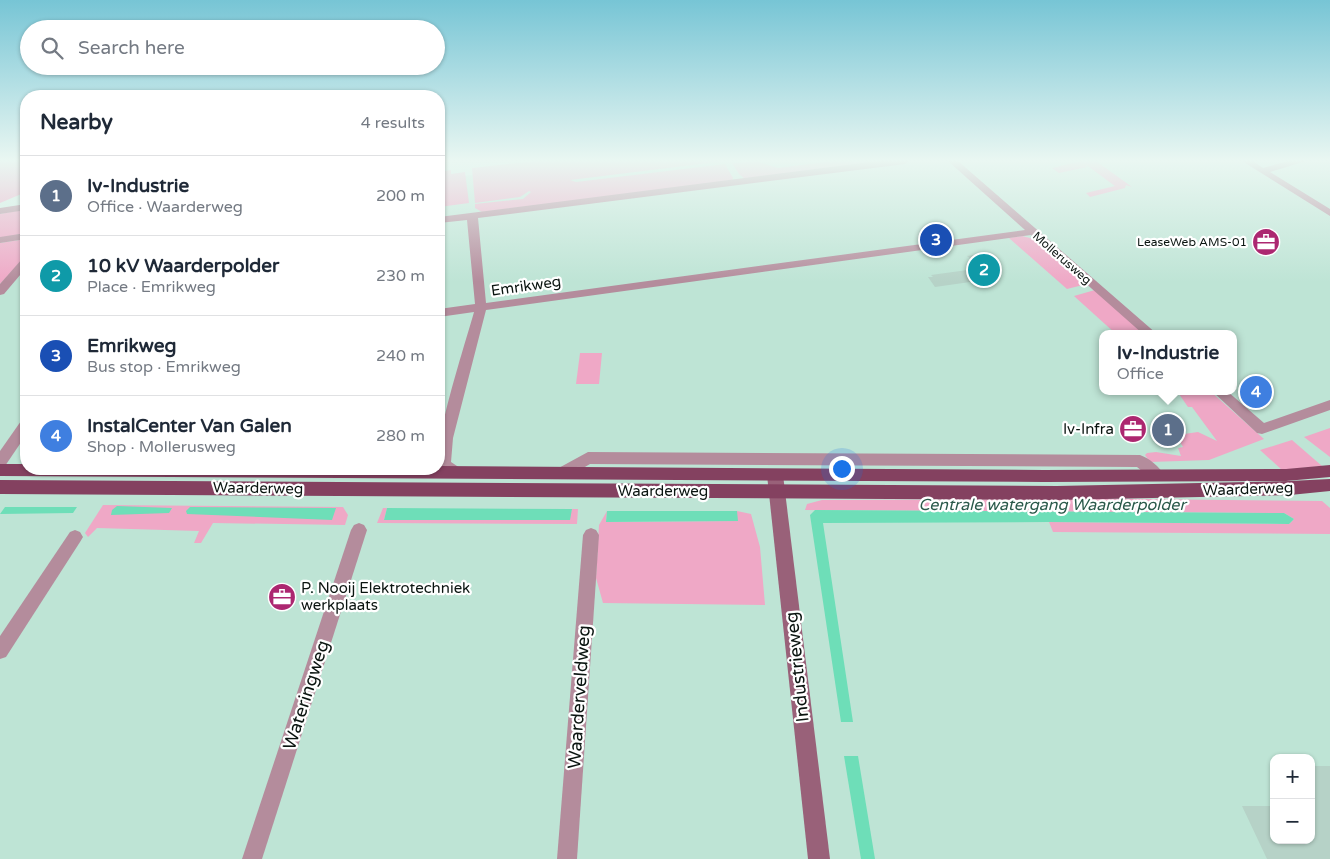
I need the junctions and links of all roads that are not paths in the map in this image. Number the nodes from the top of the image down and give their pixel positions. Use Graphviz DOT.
graph roads {
  1 [pos="584,201"];
  2 [pos="997,201"];
  3 [pos="1310,201"];
  4 [pos="20,208"];
  5 [pos="0,211"];
  6 [pos="1330,213"];
  7 [pos="472,215"];
  8 [pos="445,219"];
  9 [pos="1033,232"];
  10 [pos="20,237"];
  11 [pos="0,240"];
  12 [pos="20,268"];
  13 [pos="0,291"];
  14 [pos="481,308"];
  15 [pos="445,312"];
  16 [pos="1146,330"];
  17 [pos="1223,395"];
  18 [pos="1330,405"];
  19 [pos="20,434"];
  20 [pos="445,456"];
  21 [pos="0,462"];
  22 [pos="445,464"];
  23 [pos="0,470"];
  24 [pos="20,470"];
  25 [pos="445,472"];
  26 [pos="455,472"];
  27 [pos="560,474"];
  28 [pos="1157,475"];
  29 [pos="776,483"];
  30 [pos="1329,483"];
  31 [pos="0,487"];
  32 [pos="359,530"];
  33 [pos="591,536"];
  34 [pos="75,537"];
  35 [pos="0,650"];
  36 [pos="252,859"];
  37 [pos="567,859"];
  38 [pos="819,859"];
  1 -- 7 [label="street"];
  2 -- 9 [label="street, Mollerusweg"];
  3 -- 6 [label="street"];
  4 -- 5 [label="street"];
  7 -- 8 [label="street"];
  7 -- 14 [label="street"];
  9 -- 14 [label="street, Emrikweg"];
  9 -- 16 [label="street, Mollerusweg"];
  10 -- 11 [label="street"];
  12 -- 13 [label="street"];
  14 -- 15 [label="street, Emrikweg"];
  14 -- 20 [label="street"];
  17 -- 18 [label="street"];
  19 -- 21 [label="street"];
  22 -- 26 [label="street"];
  23 -- 24 [label="main road, Waarderweg"];
  25 -- 26 [label="main road, Waarderweg"];
  26 -- 27 [label="main road, Waarderweg"];
  27 -- 28 [label="street"];
  27 -- 29 [label="main road, Waarderweg"];
  28 -- 29 [label="main road, Waarderweg"];
  28 -- 30 [label="main road, Waarderweg"];
  29 -- 30 [label="main road, Waarderweg"];
  29 -- 31 [label="main road, Waarderweg"];
  29 -- 38 [label="street, Industrieweg"];
  32 -- 36 [label="street, Wateringweg"];
  33 -- 37 [label="street, Waarderveldweg"];
  34 -- 35 [label="street"];
}
